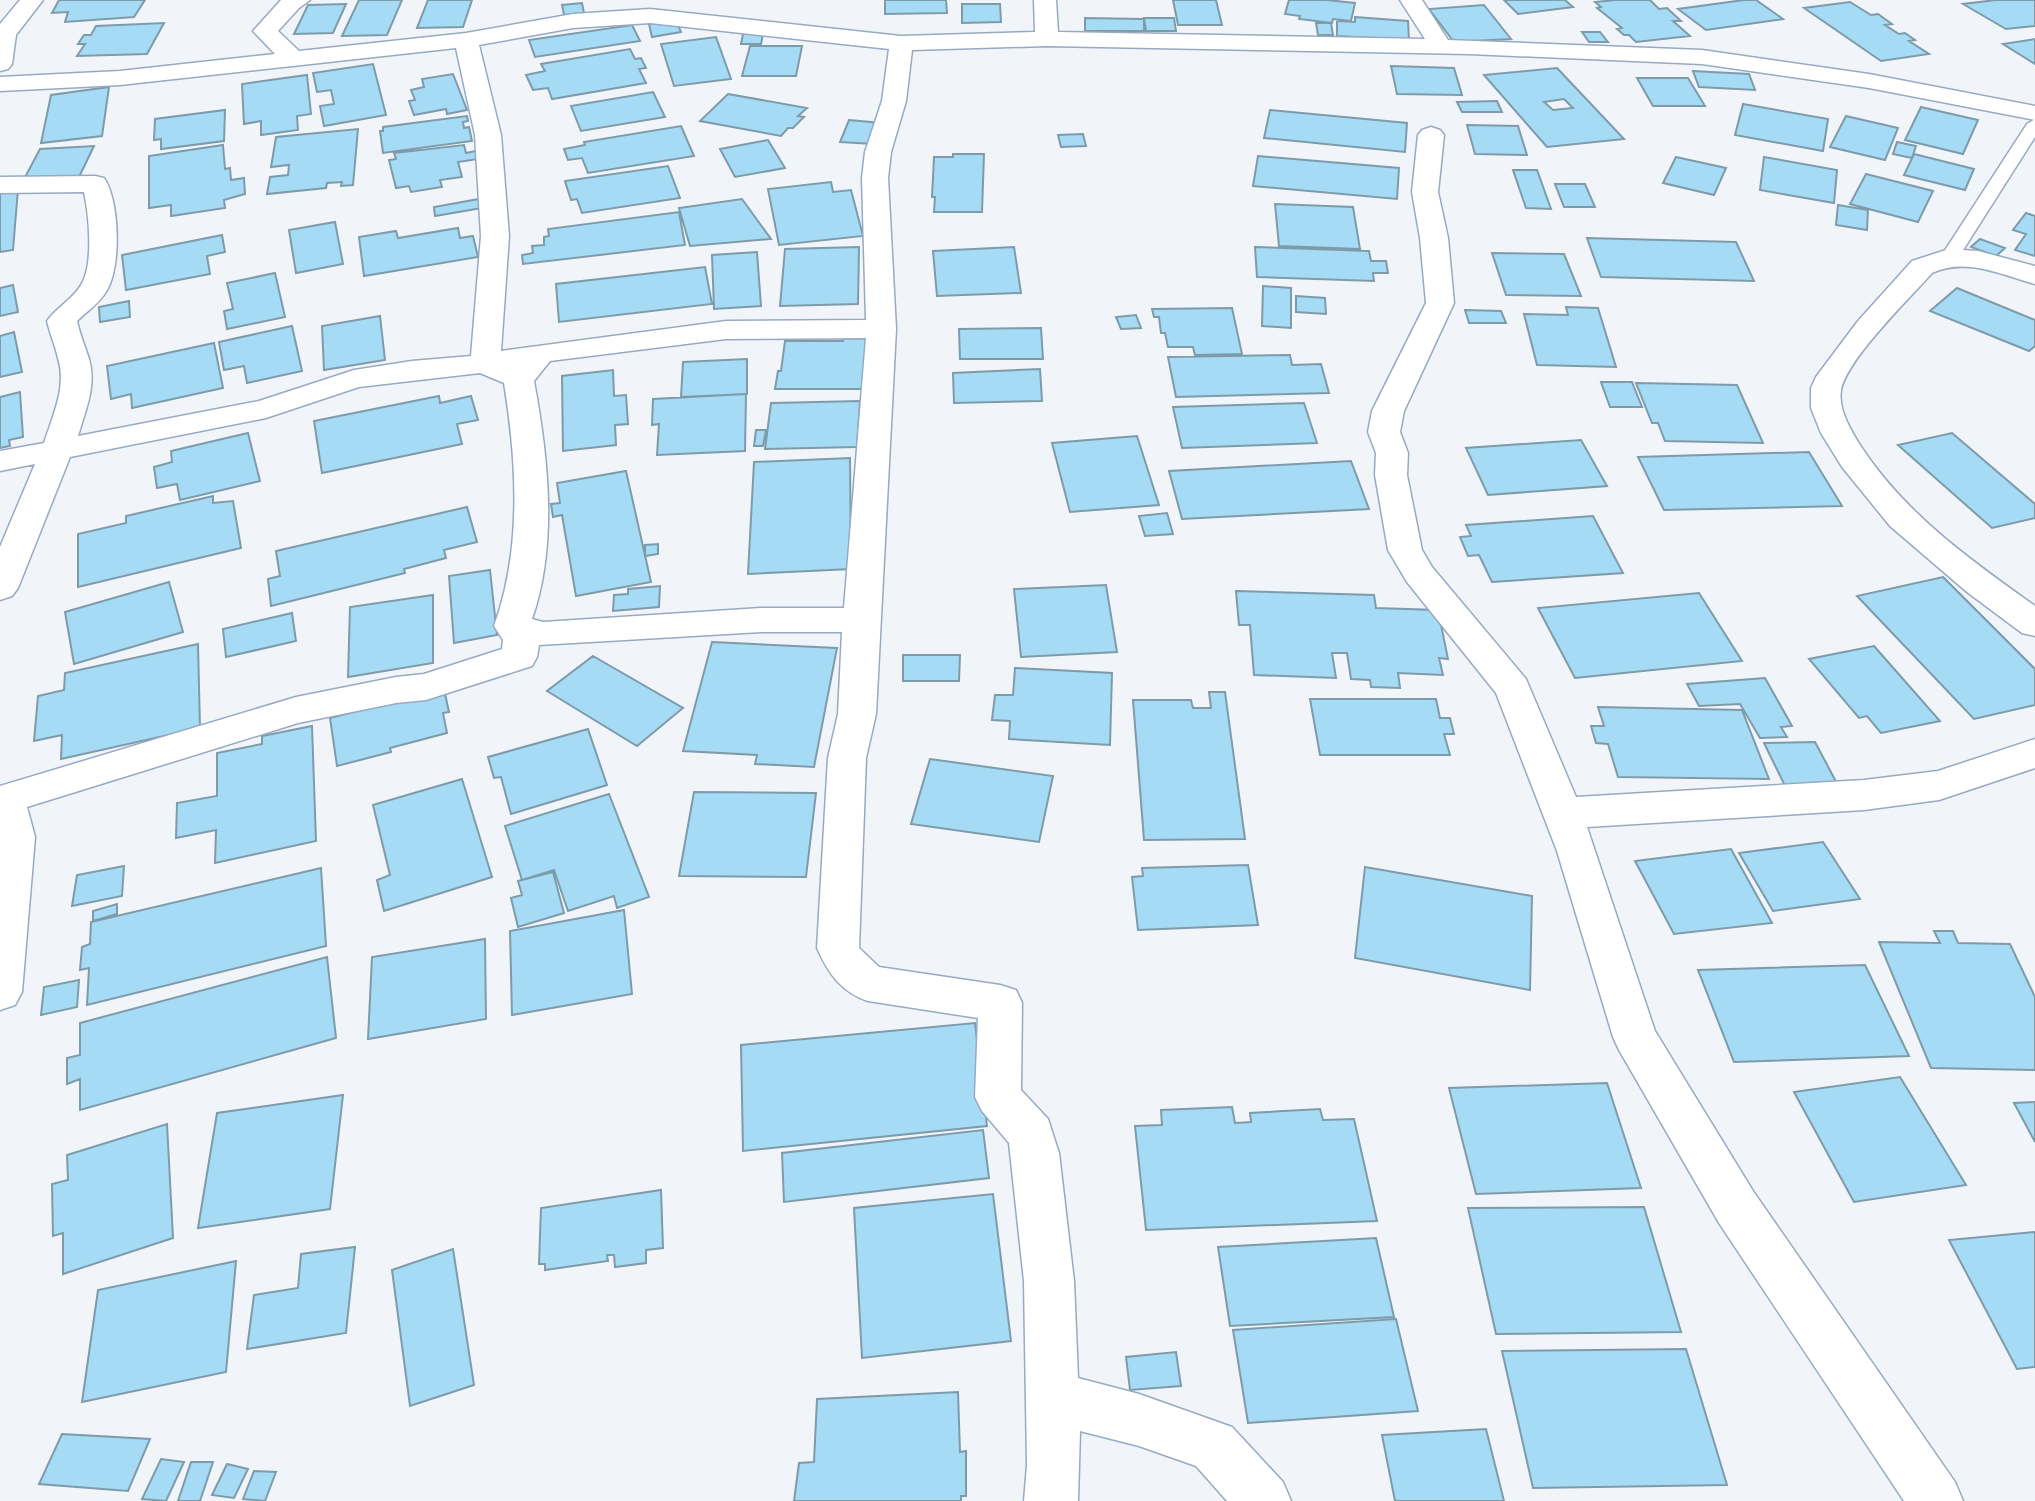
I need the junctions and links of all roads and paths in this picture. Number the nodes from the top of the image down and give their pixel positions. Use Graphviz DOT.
graph roads {
  1 [pos="32,0"];
  2 [pos="299,0"];
  3 [pos="1045,0"];
  4 [pos="1410,0"];
  5 [pos="656,8"];
  6 [pos="1047,39"];
  7 [pos="466,40"];
  8 [pos="901,43"];
  9 [pos="1438,48"];
  10 [pos="292,58"];
  11 [pos="0,64"];
  12 [pos="0,84"];
  13 [pos="2035,113"];
  14 [pos="2035,124"];
  15 [pos="1431,135"];
  16 [pos="0,186"];
  17 [pos="1949,258"];
  18 [pos="2035,275"];
  19 [pos="881,329"];
  20 [pos="485,364"];
  21 [pos="530,367"];
  22 [pos="58,448"];
  23 [pos="0,461"];
  24 [pos="0,588"];
  25 [pos="861,620"];
  26 [pos="2035,624"];
  27 [pos="512,626"];
  28 [pos="2035,753"];
  29 [pos="0,801"];
  30 [pos="1562,813"];
  31 [pos="0,992"];
  32 [pos="1053,1398"];
  33 [pos="1051,1501"];
  34 [pos="1264,1501"];
  35 [pos="1936,1501"];
  1 -- 11 [label="street"];
  2 -- 10 [label="street"];
  3 -- 6 [label="street"];
  4 -- 9 [label="street"];
  5 -- 7 [label="street"];
  5 -- 8 [label="street"];
  6 -- 8 [label="street"];
  6 -- 9 [label="street"];
  7 -- 10 [label="street"];
  7 -- 20 [label="street"];
  8 -- 19 [label="street"];
  9 -- 13 [label="street"];
  10 -- 12 [label="street"];
  14 -- 17 [label="lane"];
  15 -- 30 [label="street"];
  16 -- 22 [label="street"];
  17 -- 18 [label="street"];
  17 -- 26 [label="street"];
  19 -- 21 [label="street"];
  19 -- 25 [label="street"];
  20 -- 21 [label="street"];
  20 -- 22 [label="street"];
  21 -- 27 [label="street"];
  22 -- 23 [label="street"];
  22 -- 24 [label="street"];
  25 -- 27 [label="street"];
  25 -- 32 [label="street"];
  27 -- 29 [label="street"];
  28 -- 30 [label="street"];
  29 -- 31 [label="street"];
  30 -- 35 [label="street"];
  32 -- 33 [label="street"];
  32 -- 34 [label="street"];
}
